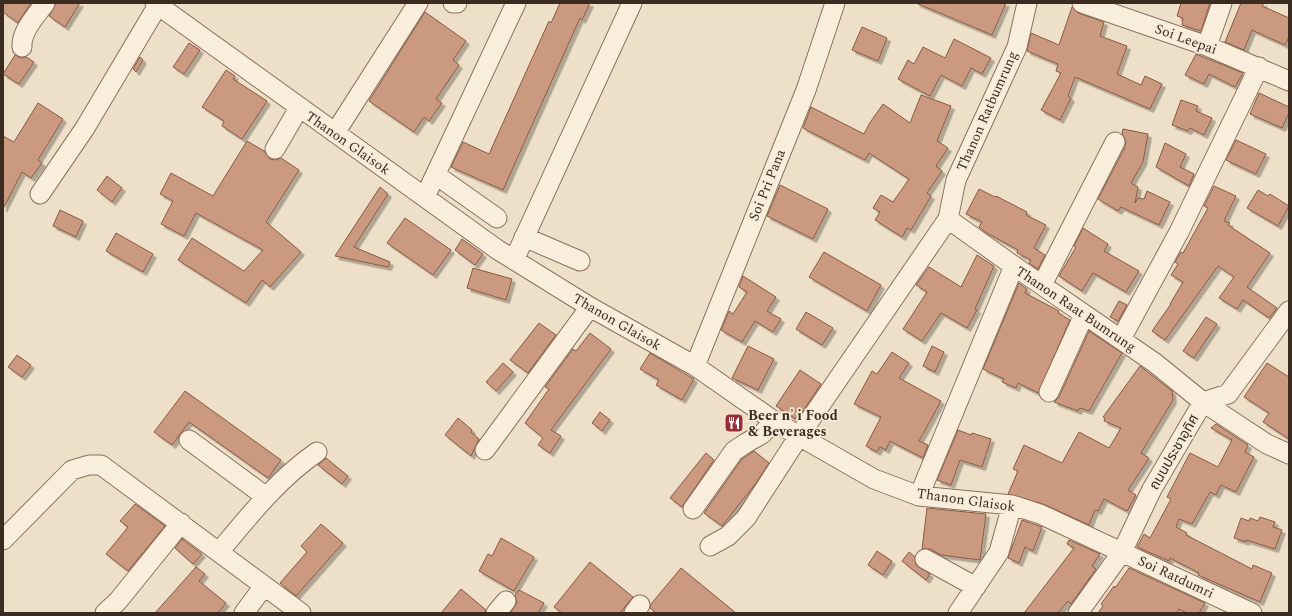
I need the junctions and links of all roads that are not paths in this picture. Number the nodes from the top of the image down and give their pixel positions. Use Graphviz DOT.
graph roads {
  1 [pos="45,3"];
  2 [pos="418,3"];
  3 [pos="453,3"];
  4 [pos="457,3"];
  5 [pos="516,3"];
  6 [pos="632,3"];
  7 [pos="835,3"];
  8 [pos="1027,3"];
  9 [pos="1082,3"];
  10 [pos="1222,3"];
  11 [pos="157,4"];
  12 [pos="178,10"];
  13 [pos="1207,46"];
  14 [pos="22,47"];
  15 [pos="1259,67"];
  16 [pos="1289,81"];
  17 [pos="299,108"];
  18 [pos="336,133"];
  19 [pos="1115,142"];
  20 [pos="275,149"];
  21 [pos="436,175"];
  22 [pos="40,194"];
  23 [pos="425,197"];
  24 [pos="497,218"];
  25 [pos="948,219"];
  26 [pos="524,236"];
  27 [pos="514,260"];
  28 [pos="580,261"];
  29 [pos="1014,266"];
  30 [pos="1042,285"];
  31 [pos="590,307"];
  32 [pos="1289,311"];
  33 [pos="1084,315"];
  34 [pos="1121,339"];
  35 [pos="695,366"];
  36 [pos="1049,392"];
  37 [pos="1203,402"];
  38 [pos="774,421"];
  39 [pos="799,436"];
  40 [pos="189,440"];
  41 [pos="485,450"];
  42 [pos="317,452"];
  43 [pos="1289,454"];
  44 [pos="265,496"];
  45 [pos="919,496"];
  46 [pos="1012,505"];
  47 [pos="693,509"];
  48 [pos="181,523"];
  49 [pos="3,540"];
  50 [pos="710,546"];
  51 [pos="219,552"];
  52 [pos="1122,552"];
  53 [pos="925,559"];
  54 [pos="264,586"];
  55 [pos="976,587"];
  56 [pos="105,613"];
  57 [pos="244,613"];
  58 [pos="301,613"];
  59 [pos="958,613"];
  60 [pos="1078,613"];
  61 [pos="1252,613"];
  1 -- 14 [label="street"];
  2 -- 18 [label="street"];
  3 -- 4 [label="street"];
  5 -- 21 [label="street"];
  6 -- 26 [label="street"];
  7 -- 35 [label="street, Soi Pri Pana"];
  8 -- 25 [label="street, Thanon Ratbumrung"];
  9 -- 13 [label="street, Soi Leepai"];
  10 -- 13 [label="street"];
  11 -- 12 [label="street, Thanon Glaisok"];
  11 -- 22 [label="street"];
  12 -- 17 [label="street, Thanon Glaisok"];
  13 -- 15 [label="street, Soi Leepai"];
  15 -- 16 [label="street, Soi Leepai"];
  15 -- 34 [label="street"];
  17 -- 18 [label="street, Thanon Glaisok"];
  17 -- 20 [label="street"];
  18 -- 23 [label="street, Thanon Glaisok"];
  19 -- 30 [label="street"];
  21 -- 23 [label="street"];
  21 -- 24 [label="street"];
  23 -- 27 [label="street, Thanon Glaisok"];
  25 -- 29 [label="street, Thanon Raat Bumrung"];
  25 -- 39 [label="street"];
  26 -- 27 [label="street"];
  26 -- 28 [label="street"];
  27 -- 31 [label="street, Thanon Glaisok"];
  29 -- 30 [label="street, Thanon Raat Bumrung"];
  29 -- 45 [label="street"];
  30 -- 33 [label="street, Thanon Raat Bumrung"];
  31 -- 35 [label="street, Thanon Glaisok"];
  31 -- 41 [label="street"];
  32 -- 37 [label="street, ถนนประชาอุทิศ"];
  33 -- 34 [label="street, Thanon Raat Bumrung"];
  33 -- 36 [label="street"];
  34 -- 37 [label="street, Thanon Raat Bumrung"];
  35 -- 38 [label="street, Thanon Glaisok"];
  37 -- 43 [label="street, Thanon Raat Bumrung"];
  37 -- 52 [label="street, ถนนประชาอุทิศ"];
  38 -- 39 [label="street, Thanon Glaisok"];
  38 -- 47 [label="street"];
  39 -- 45 [label="street, Thanon Glaisok"];
  39 -- 50 [label="street"];
  40 -- 44 [label="street"];
  42 -- 44 [label="street"];
  44 -- 51 [label="street"];
  45 -- 46 [label="street, Thanon Glaisok"];
  46 -- 52 [label="street, Thanon Glaisok"];
  46 -- 55 [label="street"];
  48 -- 49 [label="street"];
  48 -- 51 [label="street"];
  48 -- 56 [label="street"];
  51 -- 54 [label="street"];
  52 -- 60 [label="street, ถนนประชาอุทิศ"];
  52 -- 61 [label="street, Soi Ratdumri"];
  53 -- 55 [label="street"];
  54 -- 57 [label="street"];
  54 -- 58 [label="street"];
  55 -- 59 [label="street"];
}
